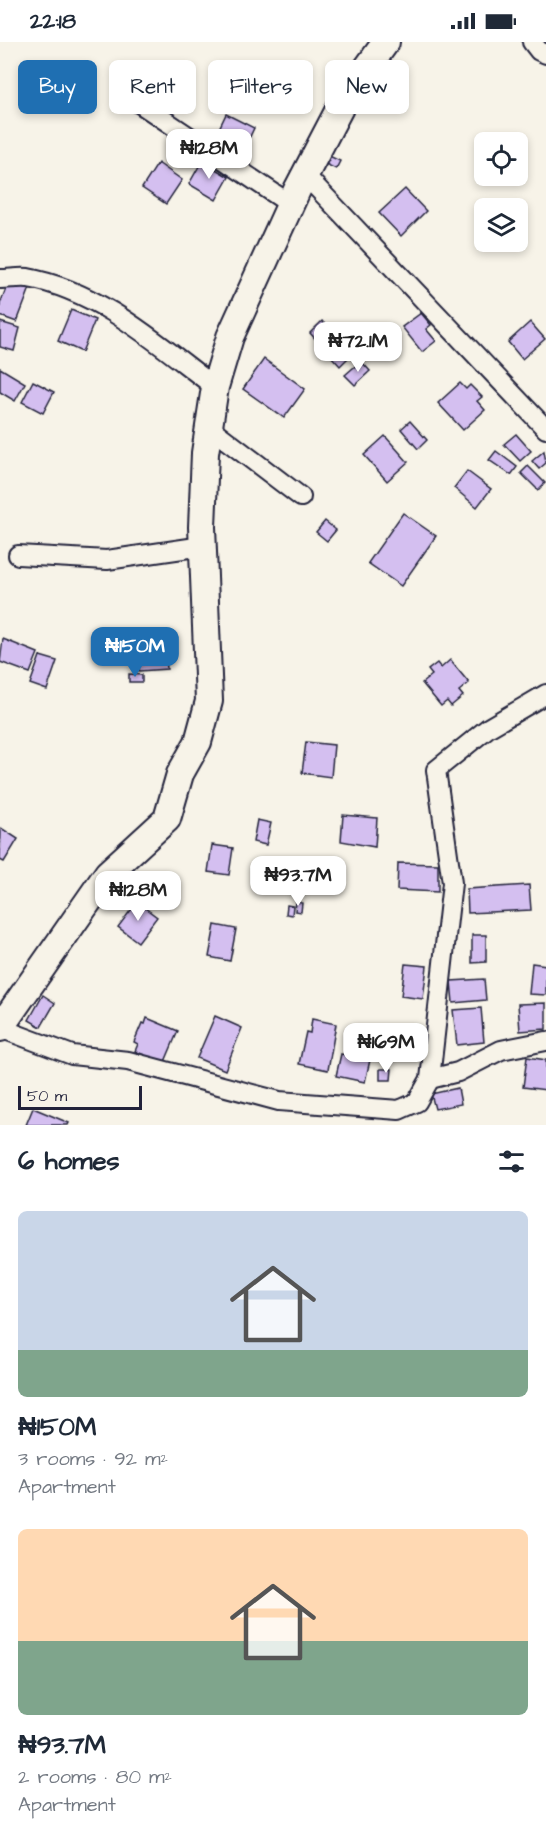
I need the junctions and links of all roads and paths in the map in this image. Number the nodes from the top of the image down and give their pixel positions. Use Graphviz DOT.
graph roads {
  1 [pos="386,42"];
  2 [pos="532,42"];
  3 [pos="546,54"];
  4 [pos="155,114"];
  5 [pos="305,175"];
  6 [pos="290,204"];
  7 [pos="0,279"];
  8 [pos="215,387"];
  9 [pos="209,427"];
  10 [pos="546,429"];
  11 [pos="301,497"];
  12 [pos="203,546"];
  13 [pos="18,555"];
  14 [pos="546,694"];
  15 [pos="0,1028"];
  16 [pos="546,1041"];
  17 [pos="430,1079"];
  1 -- 5 [label="street"];
  2 -- 3 [label="street"];
  4 -- 6 [label="street"];
  5 -- 6 [label="street"];
  5 -- 10 [label="street"];
  6 -- 8 [label="street"];
  7 -- 8 [label="street"];
  8 -- 9 [label="street"];
  9 -- 11 [label="street"];
  9 -- 12 [label="street"];
  12 -- 13 [label="street"];
  12 -- 15 [label="street"];
  14 -- 17 [label="street"];
  15 -- 17 [label="street"];
  16 -- 17 [label="street"];
}
